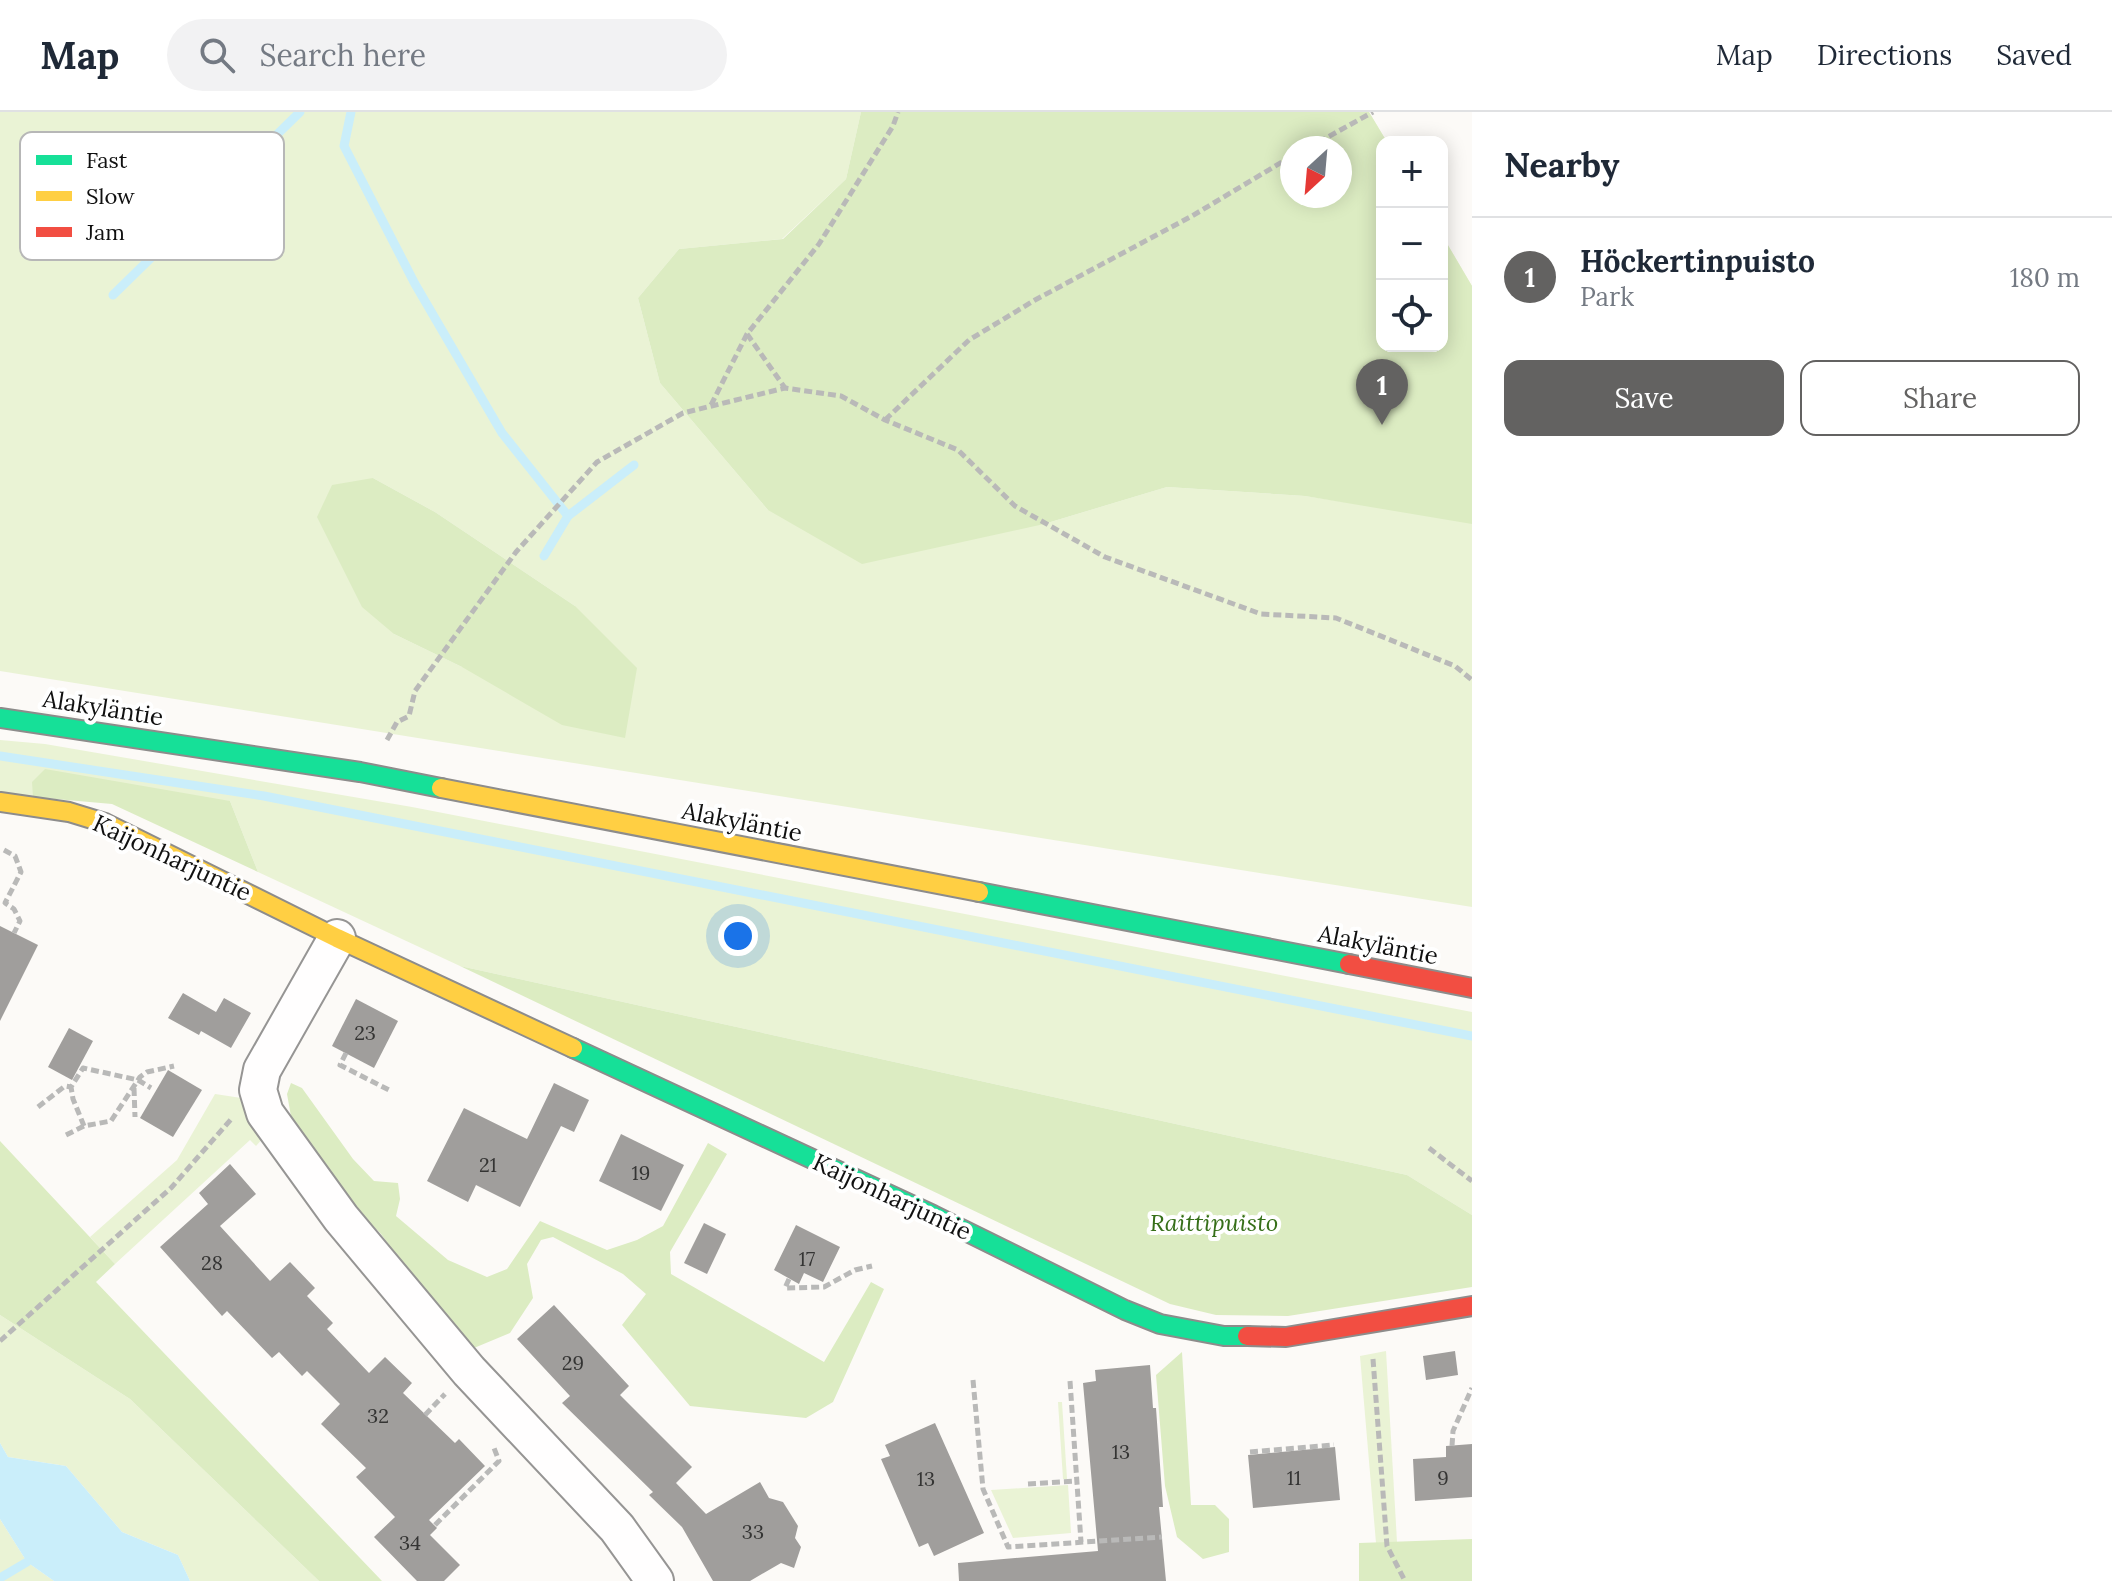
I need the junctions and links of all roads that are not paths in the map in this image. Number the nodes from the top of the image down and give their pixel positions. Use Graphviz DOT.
graph roads {
  1 [pos="0,718"];
  2 [pos="0,802"];
  3 [pos="337,938"];
  4 [pos="1472,988"];
  5 [pos="1472,1306"];
  6 [pos="655,1581"];
  1 -- 4 [label="street, Alakyläntie"];
  2 -- 3 [label="street, Kaijonharjuntie"];
  3 -- 5 [label="street, Kaijonharjuntie"];
  3 -- 6 [label="street"];
}
